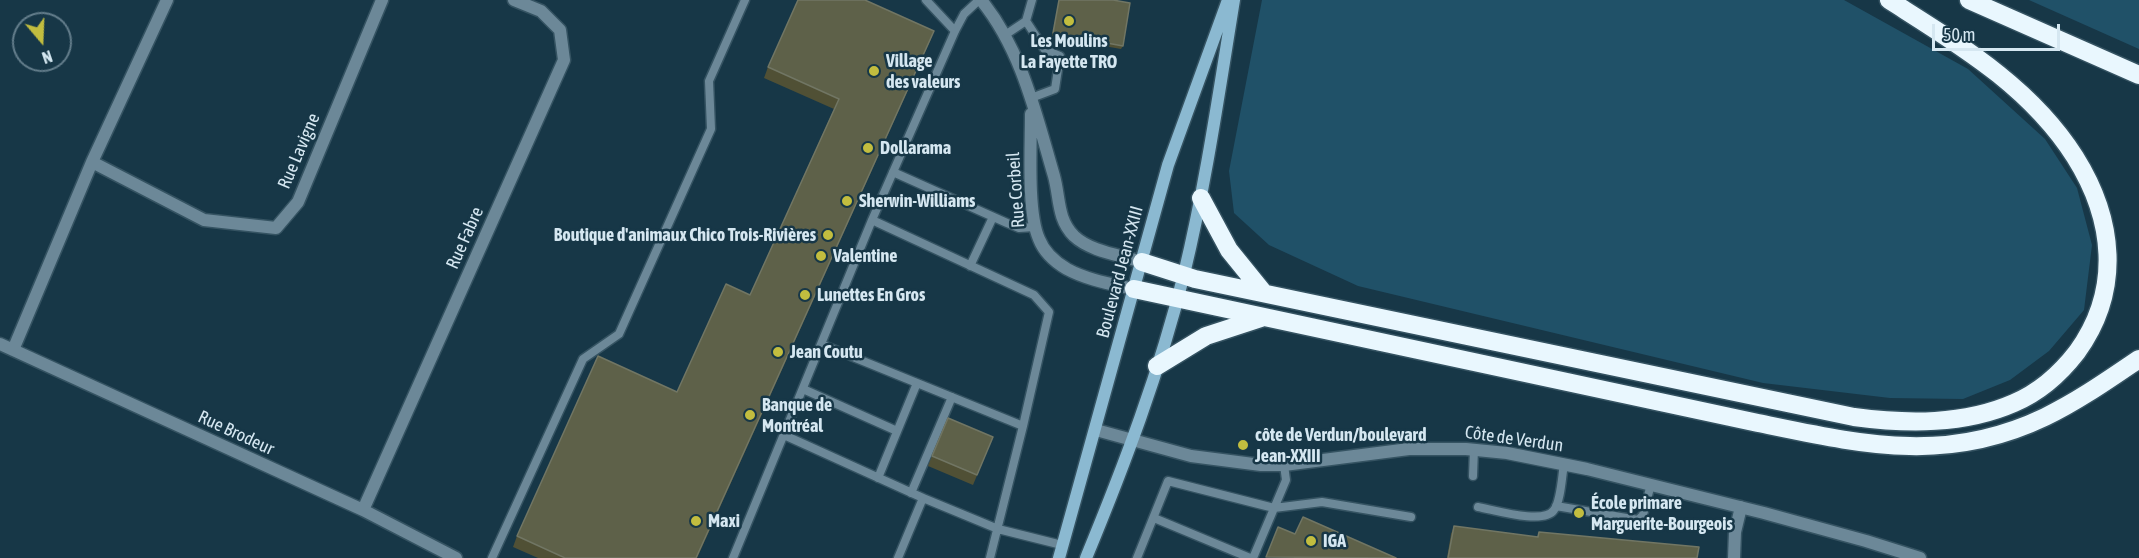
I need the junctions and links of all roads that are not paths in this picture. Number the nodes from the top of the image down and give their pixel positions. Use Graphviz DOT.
graph roads {
  1 [pos="167,0"];
  2 [pos="382,0"];
  3 [pos="514,0"];
  4 [pos="745,0"];
  5 [pos="926,0"];
  6 [pos="980,0"];
  7 [pos="1032,0"];
  8 [pos="1228,0"];
  9 [pos="1234,0"];
  10 [pos="1889,0"];
  11 [pos="1969,0"];
  12 [pos="1026,21"];
  13 [pos="955,31"];
  14 [pos="1005,35"];
  15 [pos="2139,75"];
  16 [pos="1031,98"];
  17 [pos="92,162"];
  18 [pos="893,172"];
  19 [pos="1201,198"];
  20 [pos="993,217"];
  21 [pos="872,220"];
  22 [pos="1035,227"];
  23 [pos="1142,262"];
  24 [pos="970,266"];
  25 [pos="1184,275"];
  26 [pos="1134,289"];
  27 [pos="1263,292"];
  28 [pos="1177,298"];
  29 [pos="1261,317"];
  30 [pos="0,344"];
  31 [pos="821,344"];
  32 [pos="13,350"];
  33 [pos="2139,359"];
  34 [pos="1157,366"];
  35 [pos="917,383"];
  36 [pos="803,388"];
  37 [pos="952,397"];
  38 [pos="1023,426"];
  39 [pos="1096,430"];
  40 [pos="897,431"];
  41 [pos="784,435"];
  42 [pos="1132,440"];
  43 [pos="1474,449"];
  44 [pos="1564,464"];
  45 [pos="1284,465"];
  46 [pos="1473,476"];
  47 [pos="878,478"];
  48 [pos="1651,484"];
  49 [pos="911,492"];
  50 [pos="923,498"];
  51 [pos="1556,506"];
  52 [pos="1478,507"];
  53 [pos="1741,507"];
  54 [pos="1274,508"];
  55 [pos="363,510"];
  56 [pos="1411,517"];
  57 [pos="1154,518"];
  58 [pos="998,529"];
  59 [pos="1060,552"];
  60 [pos="456,558"];
  61 [pos="492,558"];
  62 [pos="733,558"];
  63 [pos="898,558"];
  64 [pos="990,558"];
  65 [pos="1086,558"];
  66 [pos="1137,558"];
  67 [pos="1252,558"];
  68 [pos="1734,558"];
  69 [pos="1920,558"];
  1 -- 17 [label="street"];
  2 -- 17 [label="street, Rue Lavigne"];
  3 -- 55 [label="street, Rue Fabre"];
  4 -- 61 [label="lane"];
  5 -- 13 [label="lane"];
  6 -- 13 [label="lane"];
  6 -- 14 [label="street, Rue Corbeil"];
  7 -- 12 [label="lane"];
  8 -- 23 [label="street, Boulevard Jean-XXIII"];
  9 -- 19 [label="street"];
  10 -- 27 [label="highway"];
  11 -- 15 [label="highway"];
  12 -- 14 [label="lane"];
  12 -- 16 [label="lane"];
  13 -- 18 [label="lane"];
  14 -- 16 [label="street, Rue Corbeil"];
  16 -- 22 [label="street, Rue Corbeil"];
  16 -- 23 [label="street, Rue Corbeil"];
  17 -- 32 [label="street"];
  18 -- 20 [label="lane"];
  18 -- 21 [label="lane"];
  19 -- 25 [label="street"];
  19 -- 27 [label="highway"];
  20 -- 22 [label="lane"];
  20 -- 24 [label="lane"];
  21 -- 24 [label="lane"];
  21 -- 31 [label="lane"];
  22 -- 26 [label="street, Rue Corbeil"];
  23 -- 25 [label="highway"];
  23 -- 26 [label="street, Boulevard Jean-XXIII"];
  24 -- 38 [label="lane"];
  25 -- 27 [label="highway"];
  25 -- 28 [label="street"];
  26 -- 28 [label="highway"];
  26 -- 39 [label="street, Boulevard Jean-XXIII"];
  28 -- 29 [label="highway"];
  28 -- 34 [label="street"];
  29 -- 33 [label="highway"];
  29 -- 34 [label="highway"];
  30 -- 32 [label="street, Rue Brodeur"];
  31 -- 35 [label="lane"];
  31 -- 36 [label="lane"];
  32 -- 55 [label="street, Rue Brodeur"];
  34 -- 42 [label="street"];
  35 -- 37 [label="lane"];
  35 -- 40 [label="lane"];
  36 -- 40 [label="lane"];
  36 -- 41 [label="lane"];
  37 -- 38 [label="lane"];
  37 -- 49 [label="lane"];
  38 -- 58 [label="lane"];
  39 -- 42 [label="street, Côte de Verdun"];
  39 -- 59 [label="street, Boulevard Jean-XXIII"];
  40 -- 47 [label="lane"];
  41 -- 47 [label="lane"];
  41 -- 62 [label="lane"];
  42 -- 45 [label="street, Côte de Verdun"];
  42 -- 65 [label="street"];
  43 -- 44 [label="street, Côte de Verdun"];
  43 -- 45 [label="street, Côte de Verdun"];
  43 -- 46 [label="lane"];
  44 -- 48 [label="street, Côte de Verdun"];
  44 -- 51 [label="lane"];
  45 -- 54 [label="lane"];
  47 -- 49 [label="lane"];
  48 -- 51 [label="lane"];
  48 -- 53 [label="street, Côte de Verdun"];
  49 -- 50 [label="lane"];
  50 -- 58 [label="lane"];
  50 -- 63 [label="lane"];
  51 -- 52 [label="lane"];
  53 -- 68 [label="street"];
  53 -- 69 [label="street, Côte de Verdun"];
  54 -- 56 [label="lane"];
  54 -- 57 [label="lane"];
  54 -- 67 [label="lane"];
  55 -- 60 [label="street, Rue Brodeur"];
  57 -- 66 [label="lane"];
  57 -- 67 [label="lane"];
  58 -- 59 [label="lane"];
  58 -- 64 [label="lane"];
}
